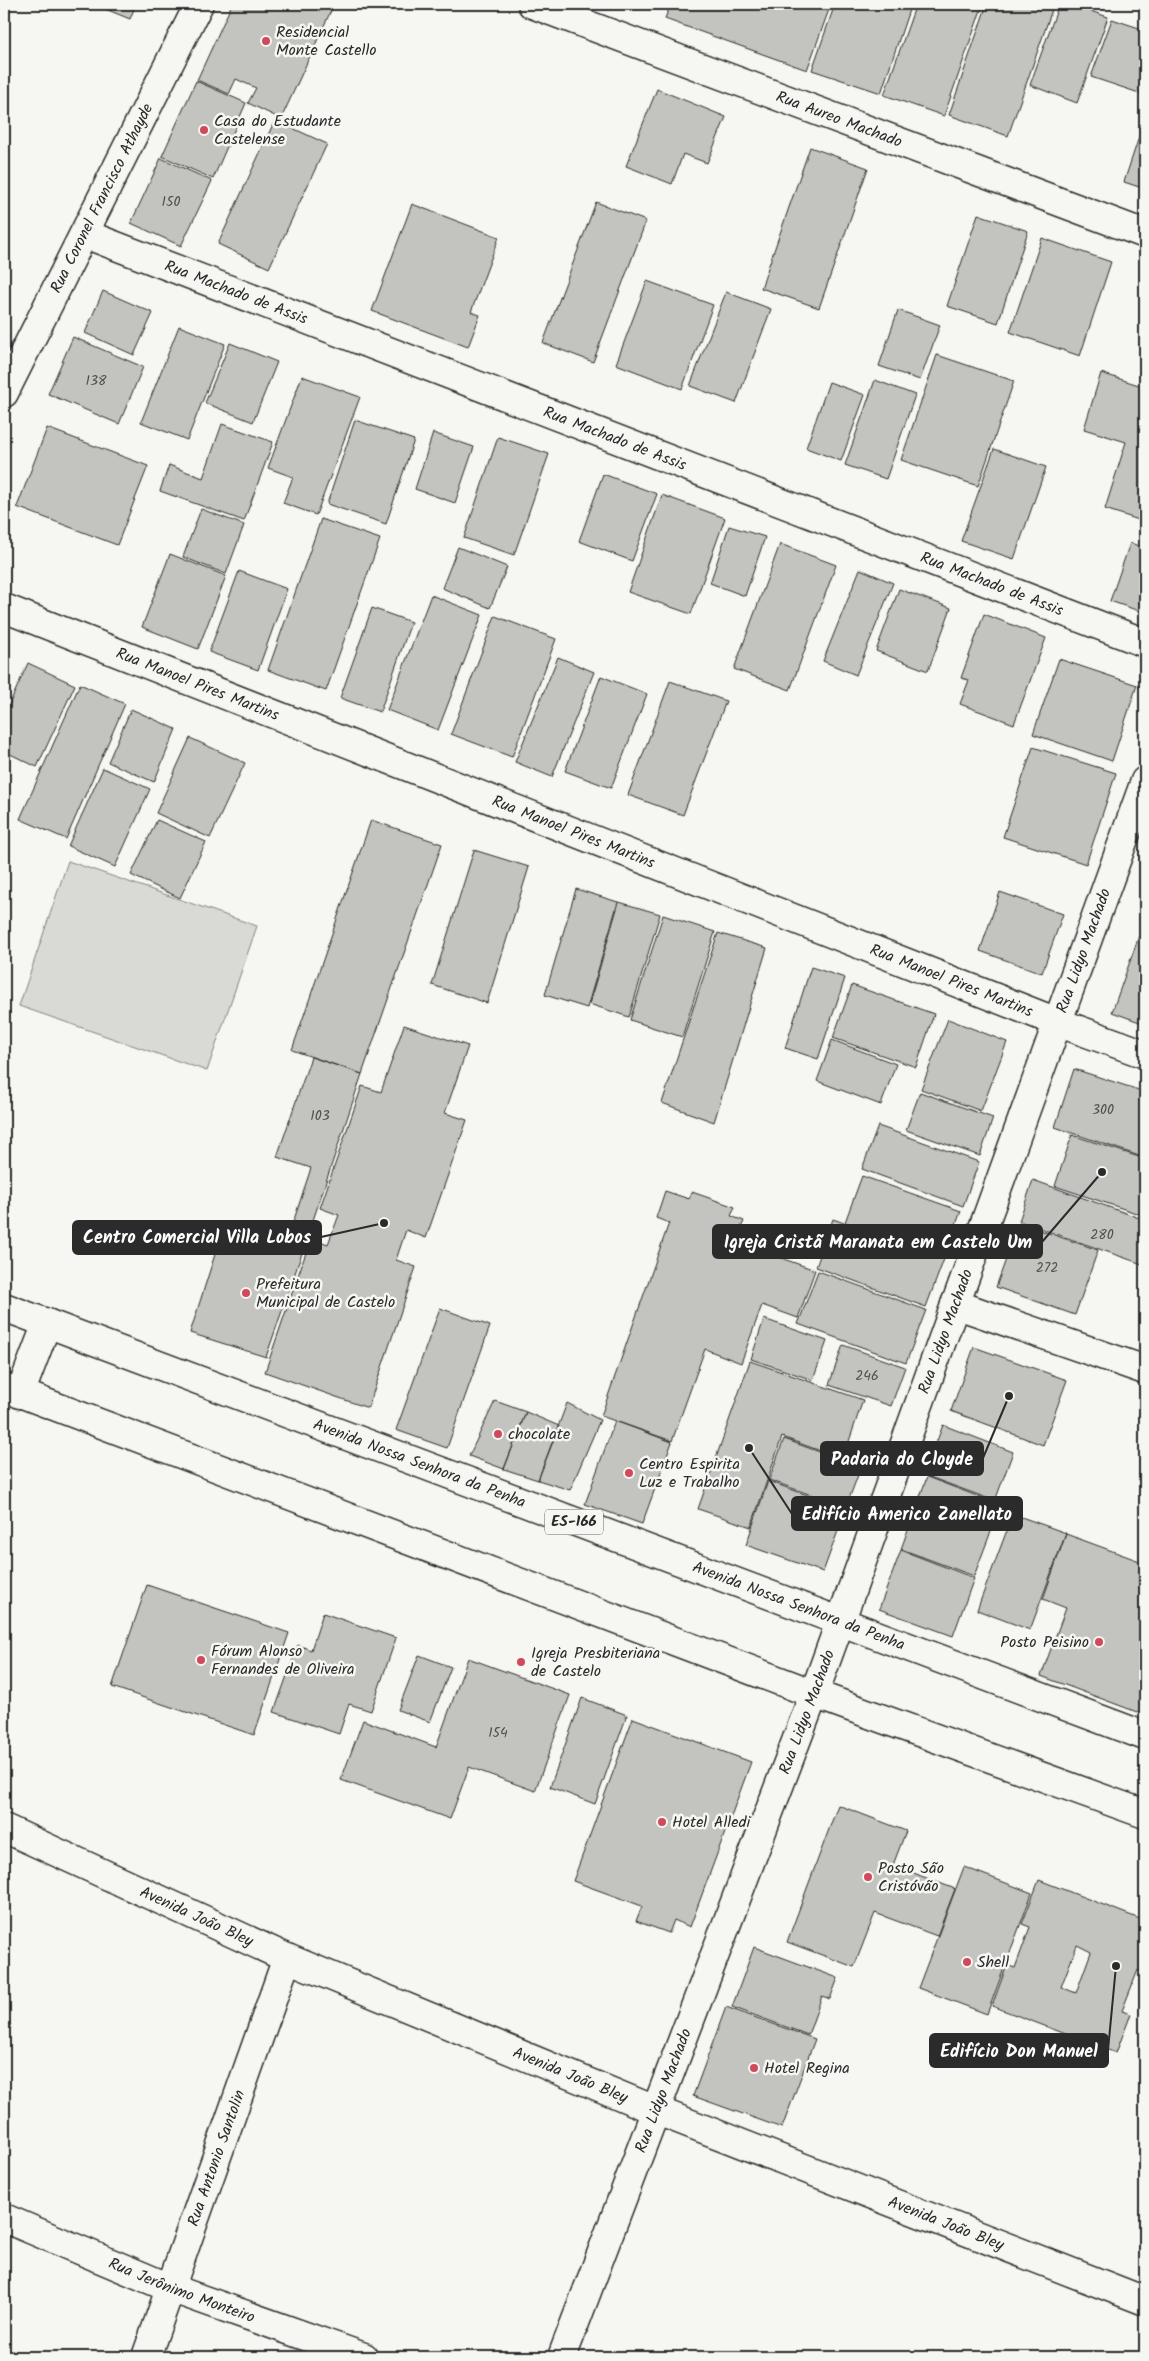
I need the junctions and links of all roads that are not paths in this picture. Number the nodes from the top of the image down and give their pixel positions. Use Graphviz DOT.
graph roads {
  1 [pos="198,4"];
  2 [pos="532,4"];
  3 [pos="85,234"];
  4 [pos="1145,234"];
  5 [pos="4,393"];
  6 [pos="4,608"];
  7 [pos="1145,642"];
  8 [pos="1145,781"];
  9 [pos="1057,1022"];
  10 [pos="1145,1054"];
  11 [pos="955,1304"];
  12 [pos="4,1307"];
  13 [pos="47,1323"];
  14 [pos="1145,1370"];
  15 [pos="12,1391"];
  16 [pos="840,1622"];
  17 [pos="814,1694"];
  18 [pos="1145,1736"];
  19 [pos="1145,1814"];
  20 [pos="4,1828"];
  21 [pos="287,1958"];
  22 [pos="655,2110"];
  23 [pos="4,2218"];
  24 [pos="170,2288"];
  25 [pos="1145,2301"];
  26 [pos="146,2357"];
  27 [pos="364,2357"];
  28 [pos="562,2357"];
  1 -- 3 [label="street, Rua Coronel Francisco Athayde"];
  2 -- 4 [label="street, Rua Aureo Machado"];
  3 -- 5 [label="street, Rua Coronel Francisco Athayde"];
  3 -- 7 [label="street, Rua Machado de Assis"];
  6 -- 9 [label="street, Rua Manoel Pires Martins"];
  8 -- 9 [label="street, Rua Lidyo Machado"];
  9 -- 10 [label="street, Rua Manoel Pires Martins"];
  9 -- 11 [label="street, Rua Lidyo Machado"];
  11 -- 14 [label="street"];
  11 -- 16 [label="street, Rua Lidyo Machado"];
  12 -- 13 [label="street, Avenida Nossa Senhora da Penha / ES-166"];
  13 -- 15 [label="street"];
  13 -- 16 [label="street, Avenida Nossa Senhora da Penha / ES-166"];
  15 -- 17 [label="street"];
  16 -- 17 [label="street, Rua Lidyo Machado"];
  16 -- 18 [label="street, Avenida Nossa Senhora da Penha / ES-166"];
  17 -- 19 [label="street"];
  17 -- 22 [label="street, Rua Lidyo Machado"];
  20 -- 21 [label="street, Avenida João Bley"];
  21 -- 22 [label="street, Avenida João Bley"];
  21 -- 24 [label="street, Rua Antonio Santolin"];
  22 -- 25 [label="street, Avenida João Bley"];
  22 -- 28 [label="street, Rua Lidyo Machado"];
  23 -- 24 [label="street, Rua Jerônimo Monteiro"];
  24 -- 26 [label="street, Rua Antonio Santolin"];
  24 -- 27 [label="street, Rua Jerônimo Monteiro"];
}
